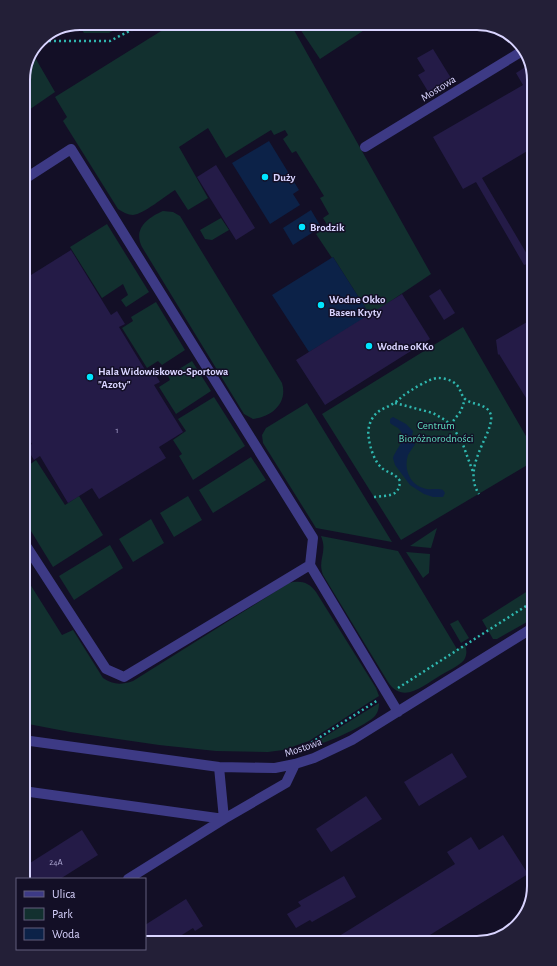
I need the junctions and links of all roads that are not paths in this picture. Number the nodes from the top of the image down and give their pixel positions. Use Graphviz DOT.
graph roads {
  1 [pos="519,53"];
  2 [pos="365,147"];
  3 [pos="30,175"];
  4 [pos="30,552"];
  5 [pos="310,565"];
  6 [pos="527,632"];
  7 [pos="398,712"];
  8 [pos="30,741"];
  9 [pos="295,764"];
  10 [pos="220,767"];
  11 [pos="30,792"];
  12 [pos="224,819"];
  13 [pos="130,878"];
  1 -- 2 [label="street, Mostowa"];
  3 -- 5 [label="street"];
  4 -- 5 [label="street"];
  5 -- 7 [label="street"];
  6 -- 7 [label="street, Mostowa"];
  7 -- 9 [label="street, Mostowa"];
  8 -- 10 [label="street, Mostowa"];
  9 -- 10 [label="street, Mostowa"];
  9 -- 12 [label="street"];
  10 -- 12 [label="street"];
  11 -- 12 [label="street"];
  12 -- 13 [label="street"];
}
